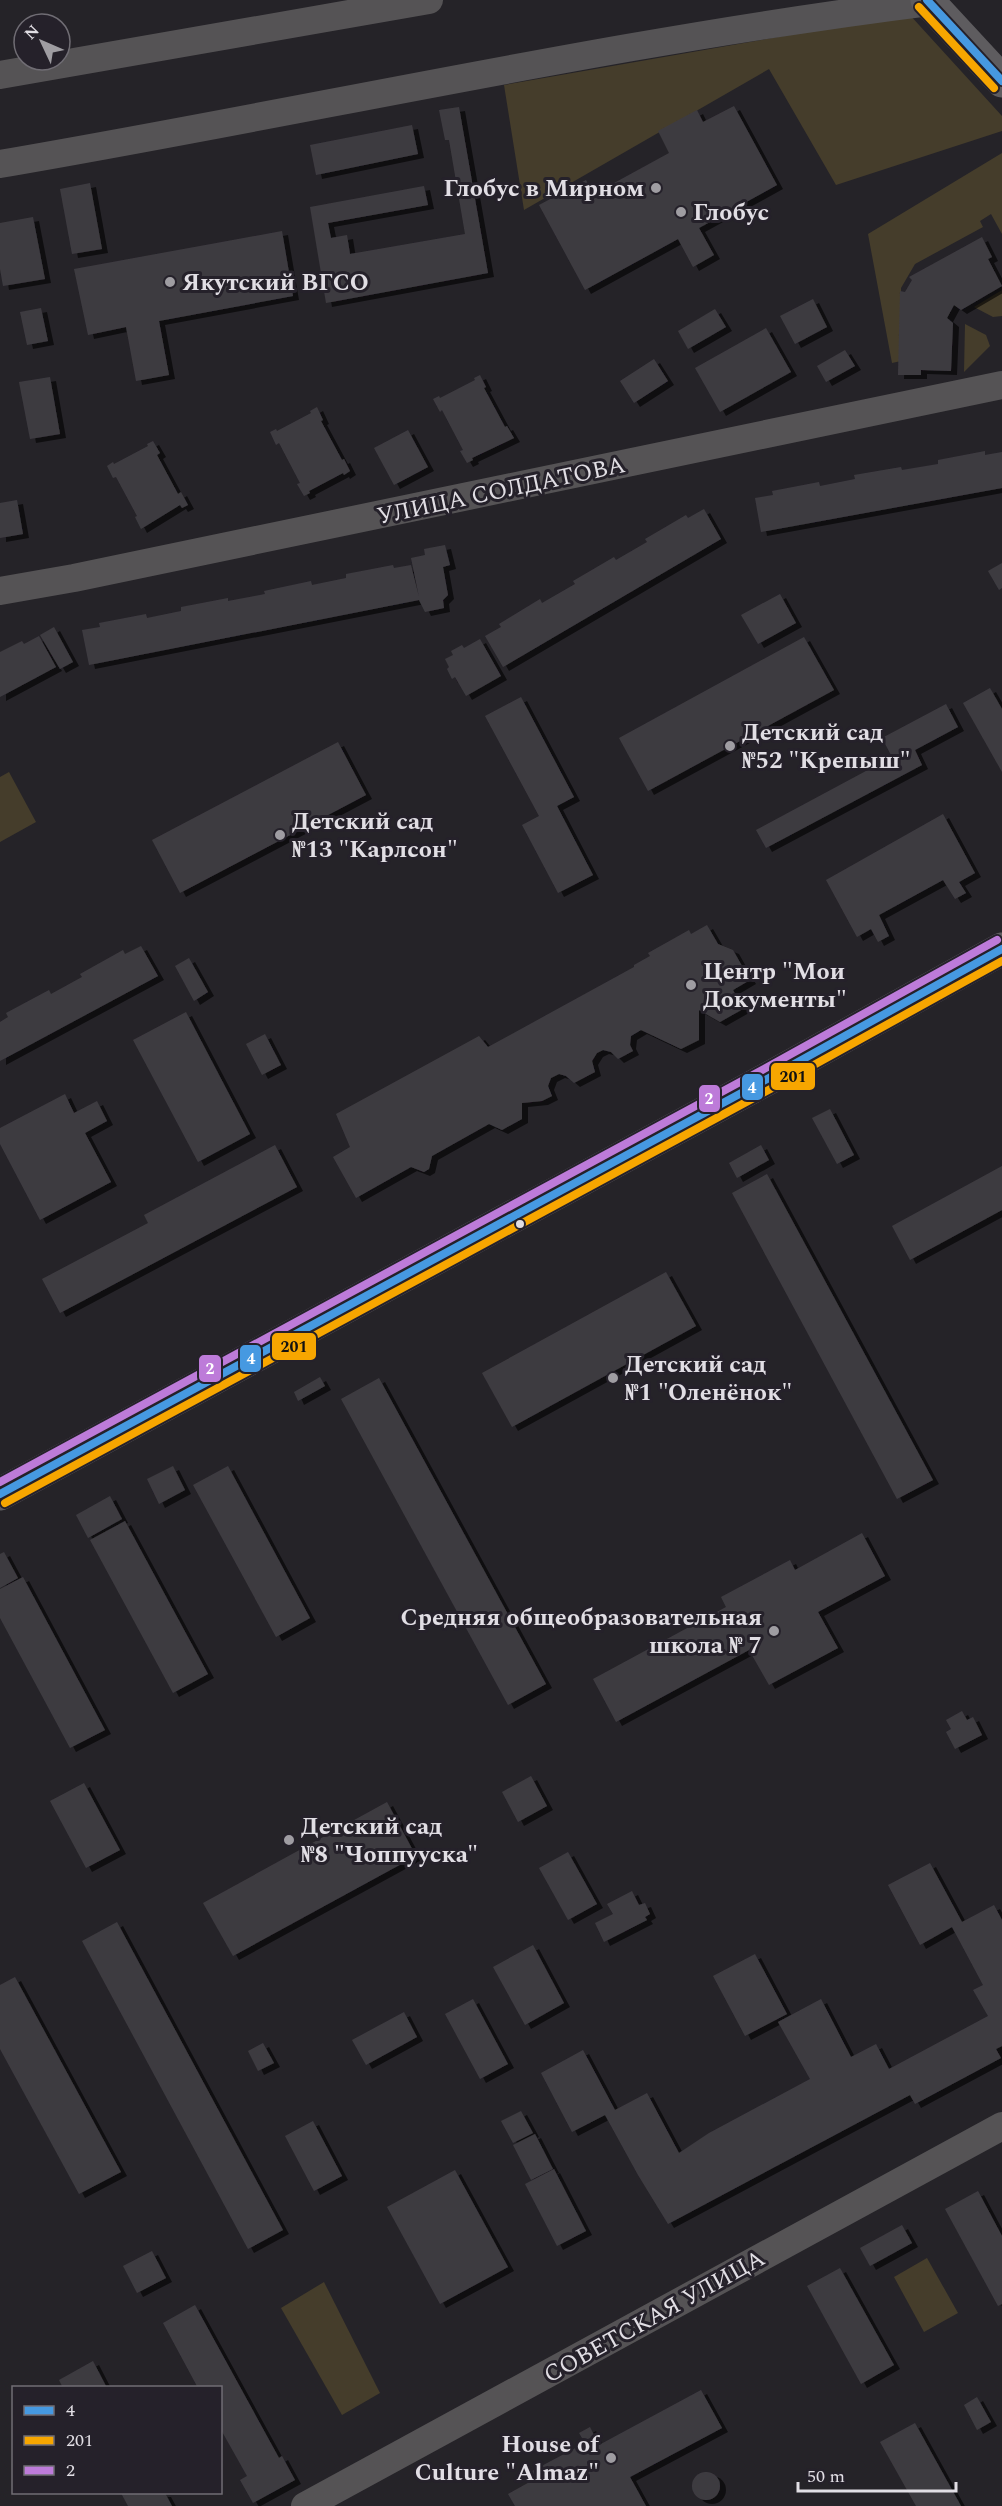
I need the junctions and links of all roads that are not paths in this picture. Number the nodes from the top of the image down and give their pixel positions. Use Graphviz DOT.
graph roads {
  1 [pos="429,0"];
  2 [pos="928,1"];
  3 [pos="0,75"];
  4 [pos="1002,81"];
  5 [pos="0,164"];
  6 [pos="1002,385"];
  7 [pos="0,591"];
  8 [pos="1002,949"];
  9 [pos="0,1494"];
  10 [pos="1002,2126"];
  11 [pos="305,2506"];
  1 -- 3 [label="street"];
  2 -- 4 [label="main road"];
  2 -- 5 [label="street"];
  6 -- 7 [label="street, УЛИЦА СОЛДАТОВА"];
  8 -- 9 [label="main road"];
  10 -- 11 [label="street, СОВЕТСКАЯ УЛИЦА"];
}
